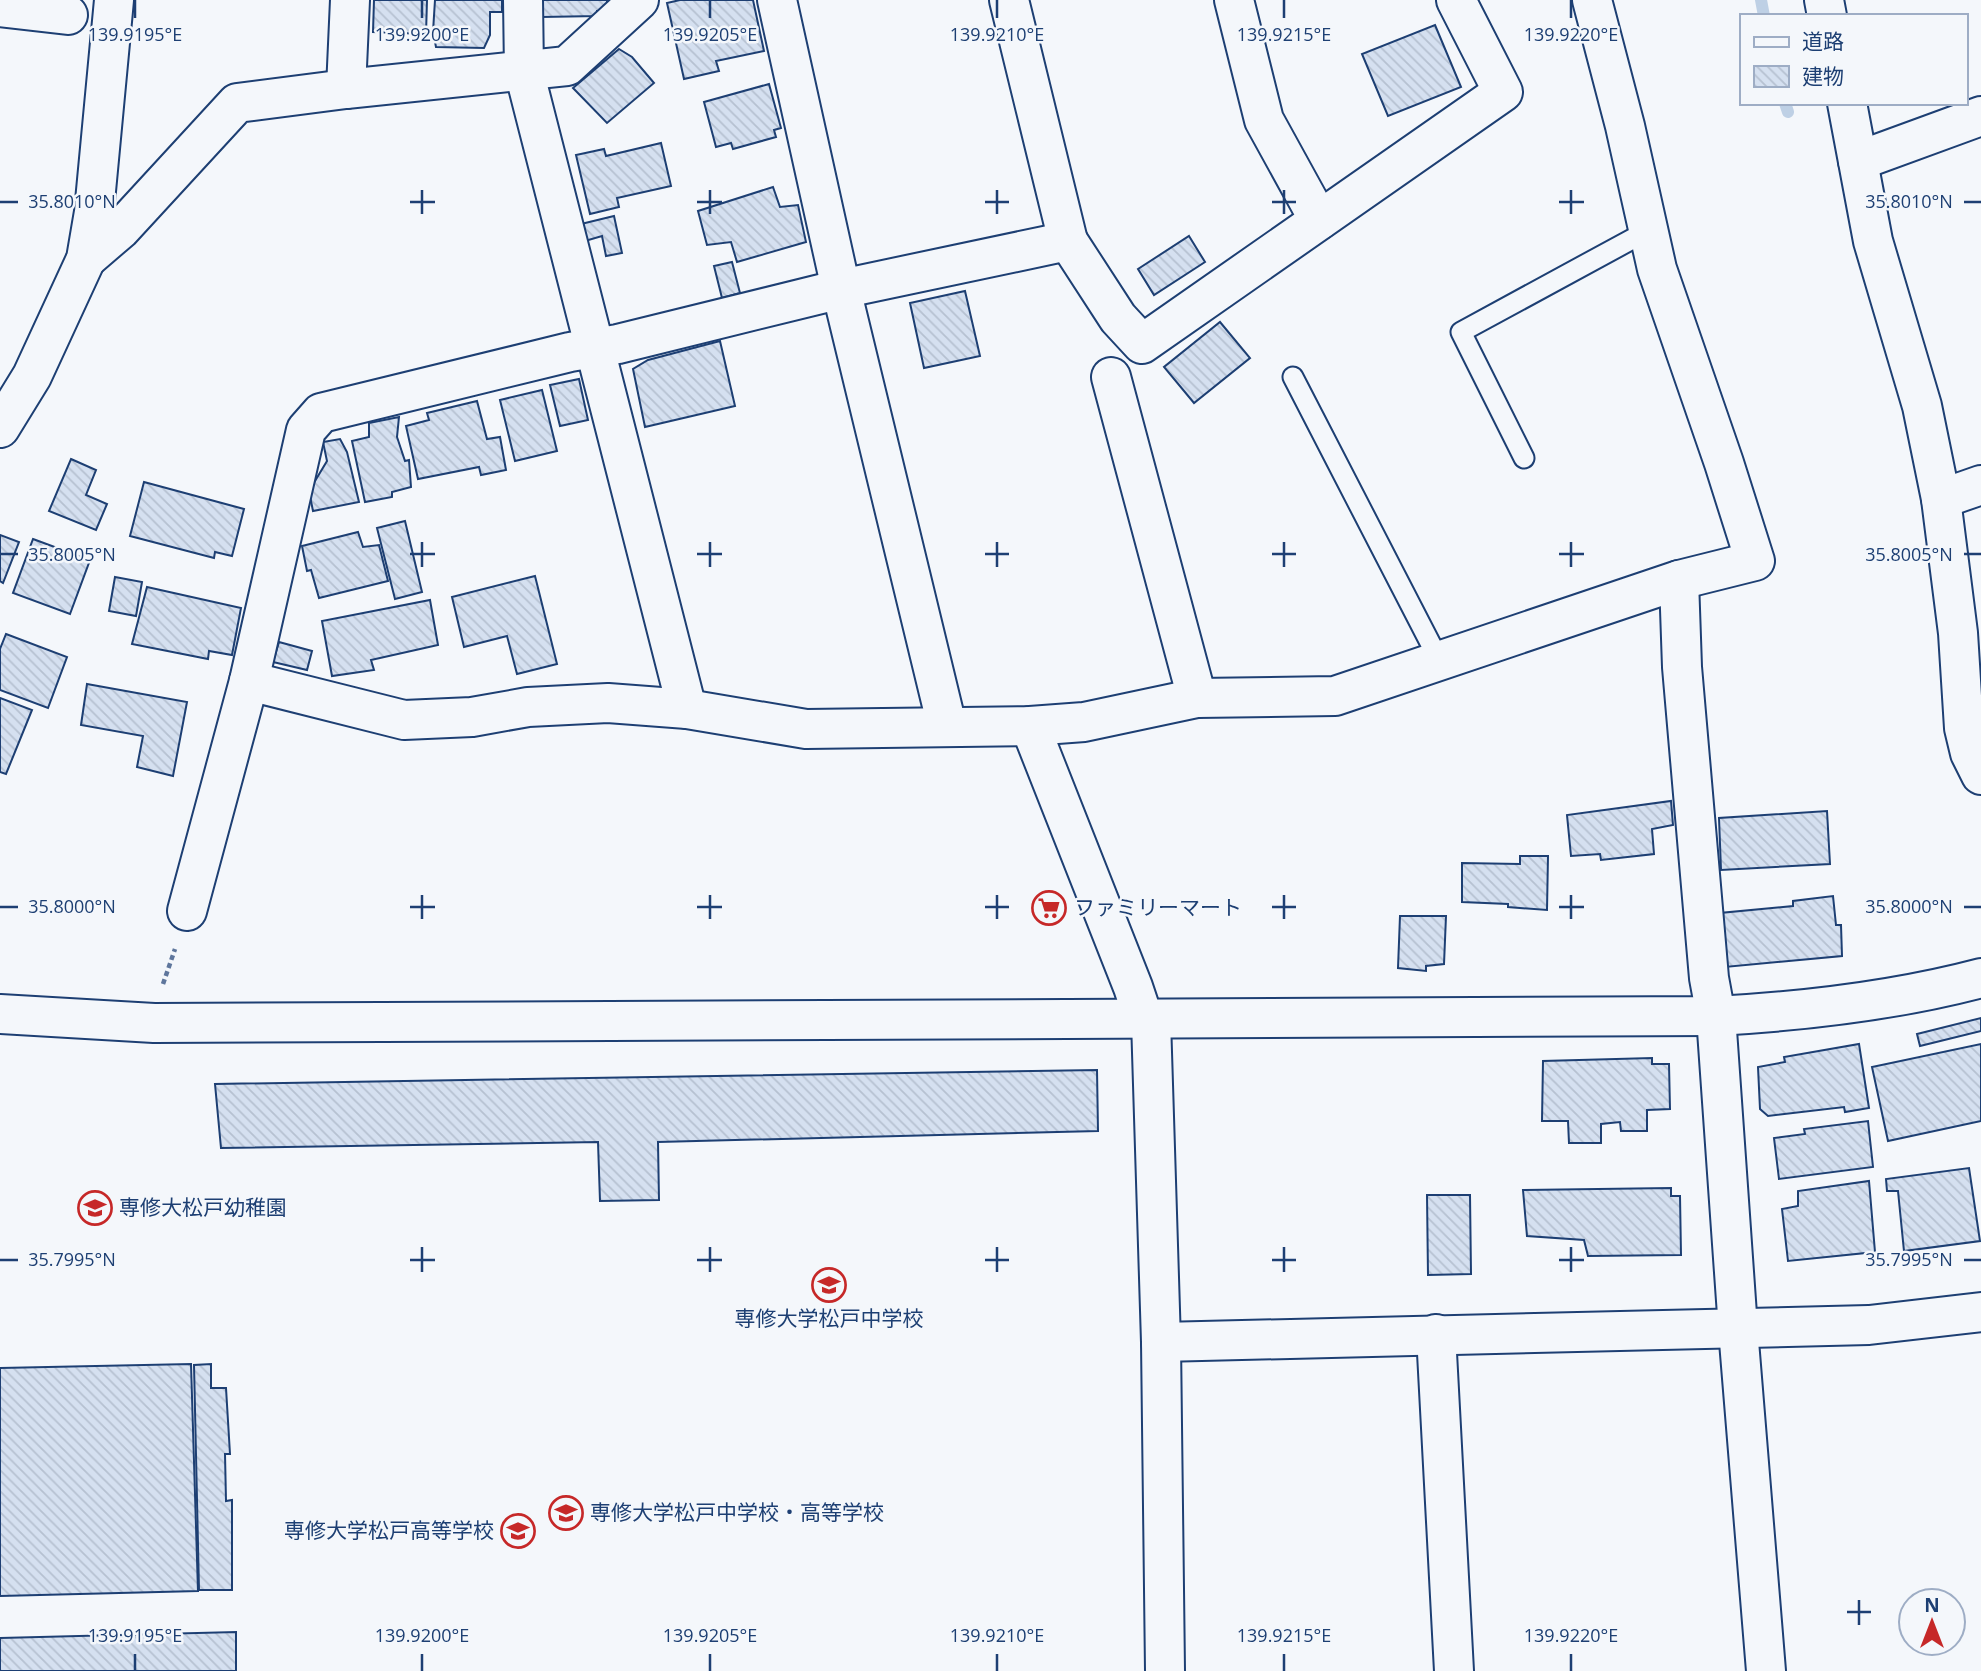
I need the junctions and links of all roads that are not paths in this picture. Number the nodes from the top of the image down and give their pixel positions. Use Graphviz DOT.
graph roads {
  1 [pos="114,0"];
  2 [pos="350,0"];
  3 [pos="523,0"];
  4 [pos="639,0"];
  5 [pos="777,0"];
  6 [pos="1009,0"];
  7 [pos="1234,0"];
  8 [pos="1456,0"];
  9 [pos="1592,0"];
  10 [pos="0,7"];
  11 [pos="68,15"];
  12 [pos="524,71"];
  13 [pos="346,89"];
  14 [pos="1847,105"];
  15 [pos="1981,116"];
  16 [pos="1858,161"];
  17 [pos="1319,220"];
  18 [pos="1647,231"];
  19 [pos="1068,241"];
  20 [pos="86,259"];
  21 [pos="841,289"];
  22 [pos="596,348"];
  23 [pos="1111,377"];
  24 [pos="1293,377"];
  25 [pos="0,428"];
  26 [pos="1524,458"];
  27 [pos="1981,485"];
  28 [pos="1941,499"];
  29 [pos="1679,580"];
  30 [pos="1439,660"];
  31 [pos="249,681"];
  32 [pos="1197,698"];
  33 [pos="687,709"];
  34 [pos="947,726"];
  35 [pos="1030,726"];
  36 [pos="1981,775"];
  37 [pos="187,911"];
  38 [pos="1981,978"];
  39 [pos="0,1014"];
  40 [pos="1716,1016"];
  41 [pos="1148,1020"];
  42 [pos="1981,1312"];
  43 [pos="1738,1329"];
  44 [pos="1436,1334"];
  45 [pos="1161,1342"];
  46 [pos="1165,1671"];
  47 [pos="1454,1671"];
  48 [pos="1766,1671"];
  1 -- 20 [label="street"];
  2 -- 13 [label="street"];
  3 -- 12 [label="street"];
  4 -- 12 [label="street"];
  5 -- 21 [label="street"];
  6 -- 19 [label="street"];
  7 -- 17 [label="street"];
  8 -- 17 [label="street"];
  9 -- 18 [label="street"];
  10 -- 11 [label="street"];
  12 -- 13 [label="street"];
  12 -- 22 [label="street"];
  13 -- 20 [label="street"];
  14 -- 16 [label="street"];
  15 -- 16 [label="street"];
  16 -- 28 [label="street"];
  17 -- 19 [label="street"];
  18 -- 26 [label="lane"];
  18 -- 29 [label="street"];
  19 -- 21 [label="street"];
  20 -- 25 [label="street"];
  21 -- 22 [label="street"];
  21 -- 34 [label="street"];
  22 -- 31 [label="street"];
  22 -- 33 [label="street"];
  23 -- 32 [label="street"];
  24 -- 30 [label="lane"];
  27 -- 28 [label="street"];
  28 -- 36 [label="street"];
  29 -- 30 [label="street"];
  29 -- 40 [label="street"];
  30 -- 32 [label="street"];
  31 -- 33 [label="street"];
  31 -- 37 [label="street"];
  32 -- 35 [label="street"];
  33 -- 34 [label="street"];
  34 -- 35 [label="street"];
  35 -- 41 [label="street"];
  38 -- 40 [label="street"];
  39 -- 41 [label="street"];
  40 -- 41 [label="street"];
  40 -- 43 [label="street"];
  41 -- 45 [label="street"];
  42 -- 43 [label="street"];
  43 -- 44 [label="street"];
  43 -- 48 [label="street"];
  44 -- 45 [label="street"];
  44 -- 47 [label="street"];
  45 -- 46 [label="street"];
}
